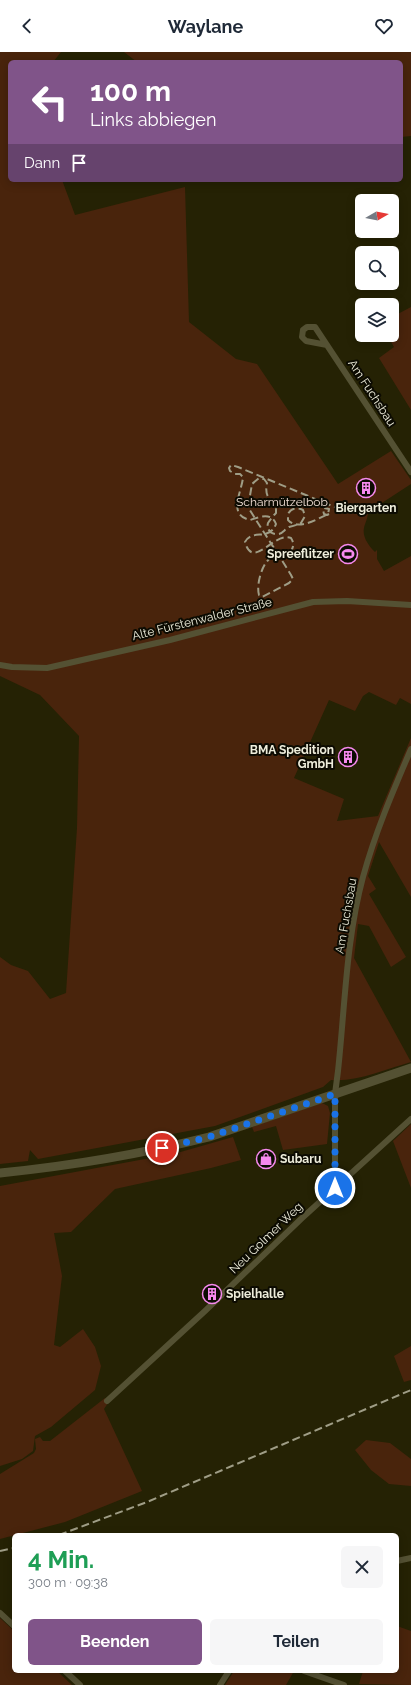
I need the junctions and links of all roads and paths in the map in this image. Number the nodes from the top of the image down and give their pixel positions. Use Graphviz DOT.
graph roads {
  1 [pos="327,345"];
  2 [pos="411,472"];
  3 [pos="411,605"];
  4 [pos="0,665"];
  5 [pos="411,749"];
  6 [pos="411,1068"];
  7 [pos="335,1094"];
  8 [pos="411,1119"];
  9 [pos="0,1174"];
  10 [pos="335,1188"];
  11 [pos="107,1401"];
  12 [pos="411,1558"];
  13 [pos="399,1561"];
  14 [pos="0,1613"];
  15 [pos="12,1624"];
  16 [pos="67,1673"];
  17 [pos="228,1673"];
  18 [pos="310,1673"];
  19 [pos="80,1685"];
  20 [pos="220,1685"];
  21 [pos="344,1685"];
  1 -- 1 [label="street, Am Fuchsbau"];
  1 -- 2 [label="street, Am Fuchsbau"];
  3 -- 4 [label="street, Alte Fürstenwalder Straße"];
  5 -- 7 [label="street, Am Fuchsbau"];
  6 -- 7 [label="main road"];
  7 -- 9 [label="main road"];
  7 -- 10 [label="street"];
  8 -- 10 [label="street, Neu Golmer Weg"];
  10 -- 11 [label="street, Neu Golmer Weg"];
  12 -- 13 [label="street"];
  14 -- 15 [label="street"];
  16 -- 19 [label="street"];
  17 -- 20 [label="street"];
  18 -- 21 [label="street"];
}
